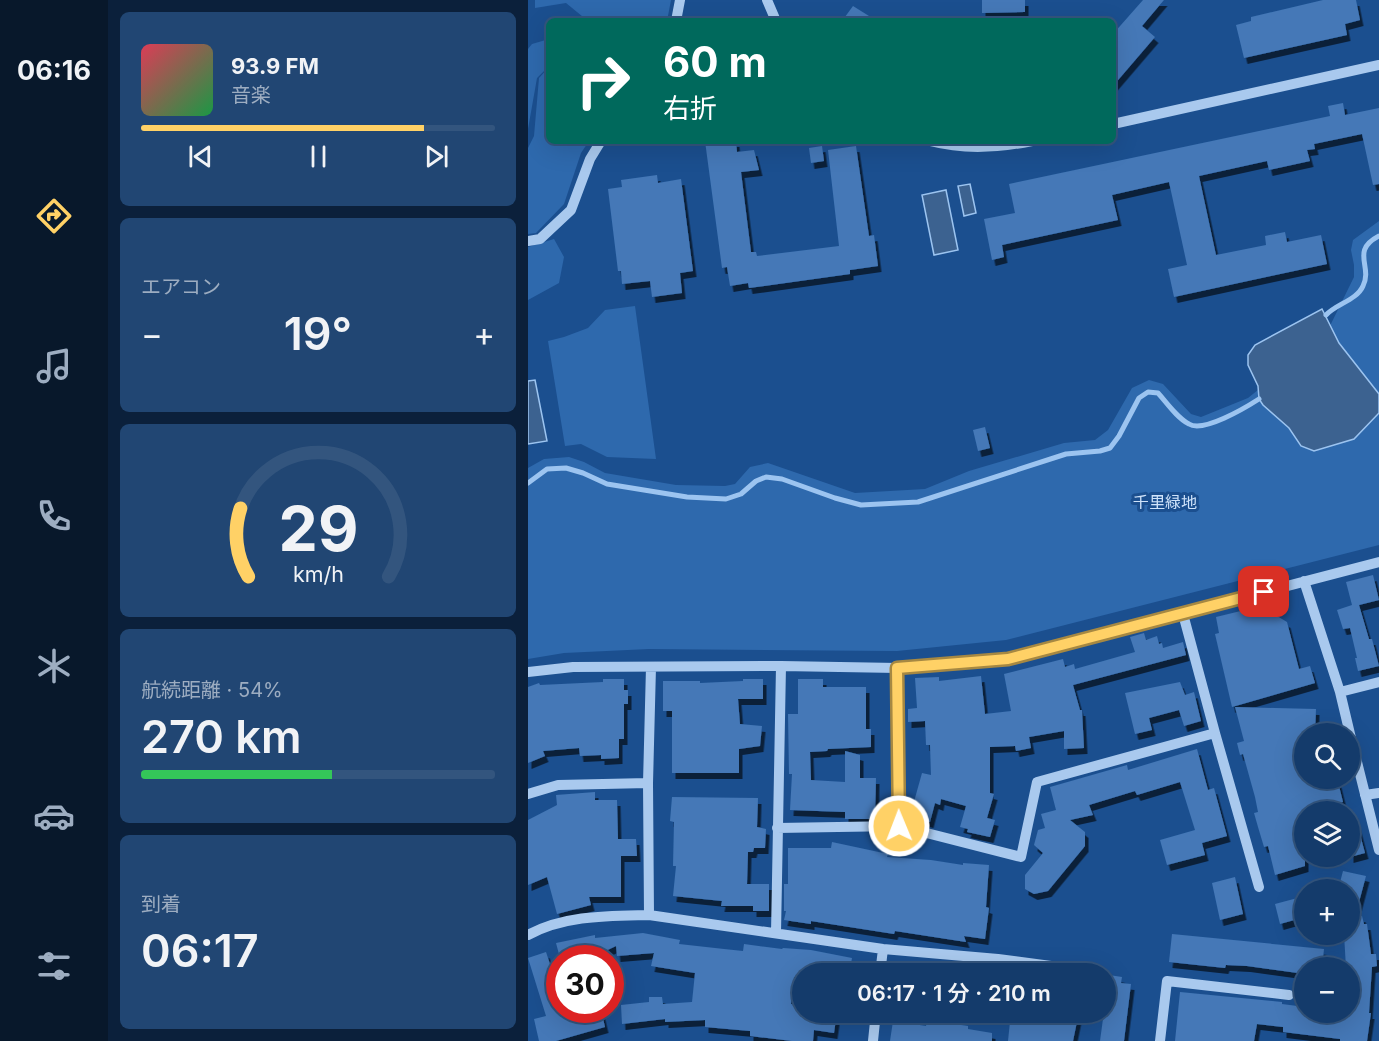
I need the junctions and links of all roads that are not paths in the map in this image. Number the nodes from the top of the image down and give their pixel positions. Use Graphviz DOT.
graph roads {
  1 [pos="680,0"];
  2 [pos="767,0"];
  3 [pos="677,18"];
  4 [pos="775,18"];
  5 [pos="1379,65"];
  6 [pos="1116,123"];
  7 [pos="599,144"];
  8 [pos="941,144"];
  9 [pos="1018,144"];
  10 [pos="528,241"];
  11 [pos="1379,562"];
  12 [pos="1304,581"];
  13 [pos="1183,614"];
  14 [pos="781,666"];
  15 [pos="651,667"];
  16 [pos="897,668"];
  17 [pos="528,672"];
  18 [pos="1379,682"];
  19 [pos="1340,693"];
  20 [pos="1347,723"];
  21 [pos="1215,733"];
  22 [pos="1360,775"];
  23 [pos="648,783"];
  24 [pos="1379,793"];
  25 [pos="528,794"];
  26 [pos="1365,795"];
  27 [pos="899,826"];
  28 [pos="777,828"];
  29 [pos="1379,850"];
  30 [pos="1259,887"];
  31 [pos="649,915"];
  32 [pos="776,933"];
  33 [pos="528,935"];
  34 [pos="883,949"];
  35 [pos="881,963"];
  36 [pos="1028,963"];
  37 [pos="1289,995"];
  38 [pos="875,1023"];
  39 [pos="873,1041"];
  40 [pos="1160,1041"];
  1 -- 3 [label="street"];
  2 -- 4 [label="street"];
  5 -- 6 [label="street"];
  7 -- 10 [label="street"];
  8 -- 9 [label="street"];
  11 -- 12 [label="street"];
  12 -- 13 [label="street"];
  12 -- 19 [label="street"];
  13 -- 16 [label="street"];
  13 -- 21 [label="street"];
  14 -- 15 [label="street"];
  14 -- 16 [label="street"];
  14 -- 28 [label="street"];
  15 -- 17 [label="street"];
  15 -- 23 [label="street"];
  16 -- 27 [label="street"];
  18 -- 19 [label="street"];
  19 -- 20 [label="street"];
  21 -- 27 [label="street"];
  21 -- 30 [label="street"];
  22 -- 26 [label="street"];
  23 -- 25 [label="street"];
  23 -- 31 [label="street"];
  24 -- 26 [label="street"];
  26 -- 29 [label="street"];
  27 -- 28 [label="street"];
  28 -- 32 [label="street"];
  31 -- 32 [label="street"];
  31 -- 33 [label="street"];
  32 -- 34 [label="street"];
  34 -- 35 [label="street"];
  34 -- 36 [label="street"];
  37 -- 40 [label="street"];
  38 -- 39 [label="street"];
}
